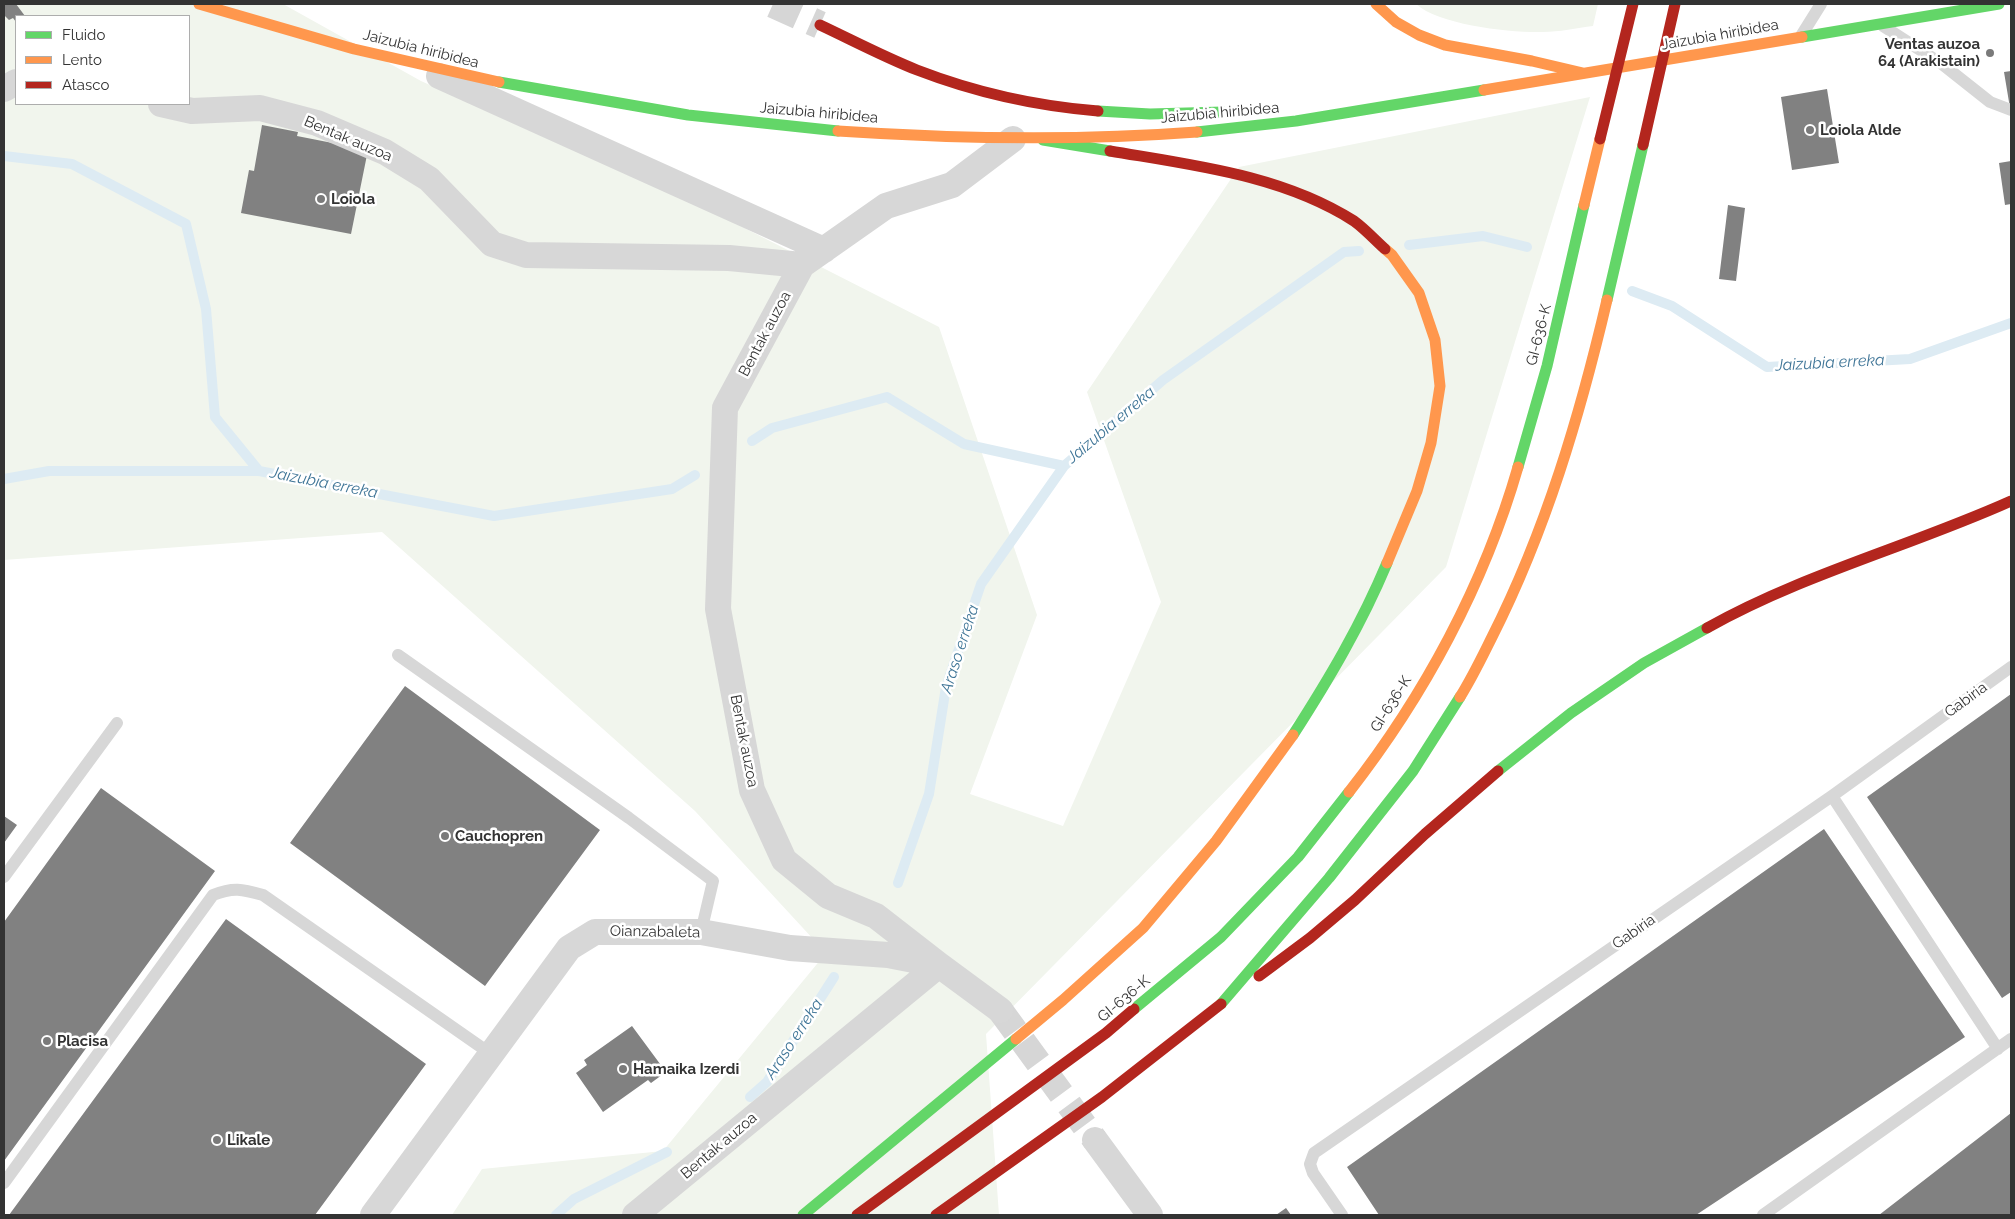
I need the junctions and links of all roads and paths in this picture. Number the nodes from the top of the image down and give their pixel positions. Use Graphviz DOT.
graph roads {
  1 [pos="199,4"];
  2 [pos="1376,4"];
  3 [pos="1634,4"];
  4 [pos="1675,4"];
  5 [pos="1821,4"];
  6 [pos="1998,4"];
  7 [pos="1878,24"];
  8 [pos="820,25"];
  9 [pos="1801,37"];
  10 [pos="412,64"];
  11 [pos="1583,73"];
  12 [pos="15,83"];
  13 [pos="4,89"];
  14 [pos="1446,96"];
  15 [pos="166,105"];
  16 [pos="1308,108"];
  17 [pos="2011,110"];
  18 [pos="1238,111"];
  19 [pos="1013,139"];
  20 [pos="1043,140"];
  21 [pos="824,250"];
  22 [pos="802,265"];
  23 [pos="2011,501"];
  24 [pos="398,655"];
  25 [pos="2011,667"];
  26 [pos="117,722"];
  27 [pos="1832,796"];
  28 [pos="4,876"];
  29 [pos="701,932"];
  30 [pos="939,965"];
  31 [pos="1218,1007"];
  32 [pos="1000,1010"];
  33 [pos="2011,1039"];
  34 [pos="1998,1049"];
  35 [pos="491,1054"];
  36 [pos="1095,1140"];
  37 [pos="4,1183"];
  38 [pos="373,1215"];
  39 [pos="635,1215"];
  40 [pos="803,1215"];
  41 [pos="857,1215"];
  42 [pos="936,1215"];
  43 [pos="1150,1215"];
  44 [pos="1342,1215"];
  45 [pos="1763,1215"];
  1 -- 10 [label="main road, Jaizubia hiribidea"];
  2 -- 11 [label="main road"];
  3 -- 41 [label="main road, GI-636-K, bridge"];
  4 -- 31 [label="main road, bridge"];
  5 -- 9 [label="lane"];
  6 -- 7 [label="main road, Jaizubia hiribidea"];
  7 -- 9 [label="main road, Jaizubia hiribidea"];
  7 -- 17 [label="lane"];
  8 -- 18 [label="main road, Jaizubia hiribidea"];
  9 -- 11 [label="main road, Jaizubia hiribidea"];
  10 -- 19 [label="main road, Jaizubia hiribidea"];
  10 -- 21 [label="street"];
  11 -- 14 [label="main road, Jaizubia hiribidea"];
  12 -- 13 [label="street"];
  14 -- 16 [label="main road, Jaizubia hiribidea"];
  14 -- 20 [label="main road, Jaizubia hiribidea"];
  15 -- 22 [label="street, Bentak auzoa"];
  19 -- 20 [label="main road, Jaizubia hiribidea"];
  19 -- 21 [label="street, Bentak auzoa"];
  20 -- 40 [label="main road"];
  21 -- 22 [label="street, Bentak auzoa"];
  22 -- 30 [label="street, Bentak auzoa"];
  23 -- 31 [label="main road"];
  24 -- 29 [label="lane"];
  25 -- 27 [label="lane, Gabiria"];
  26 -- 28 [label="lane"];
  27 -- 34 [label="lane"];
  27 -- 44 [label="lane, Gabiria"];
  29 -- 30 [label="street, Oianzabaleta"];
  29 -- 35 [label="street, Oianzabaleta"];
  30 -- 32 [label="street, Oianzabaleta"];
  30 -- 39 [label="street, Bentak auzoa"];
  31 -- 42 [label="main road"];
  33 -- 34 [label="lane"];
  34 -- 45 [label="lane"];
  35 -- 37 [label="lane"];
  35 -- 38 [label="street, Oianzabaleta"];
  36 -- 43 [label="street"];
}
